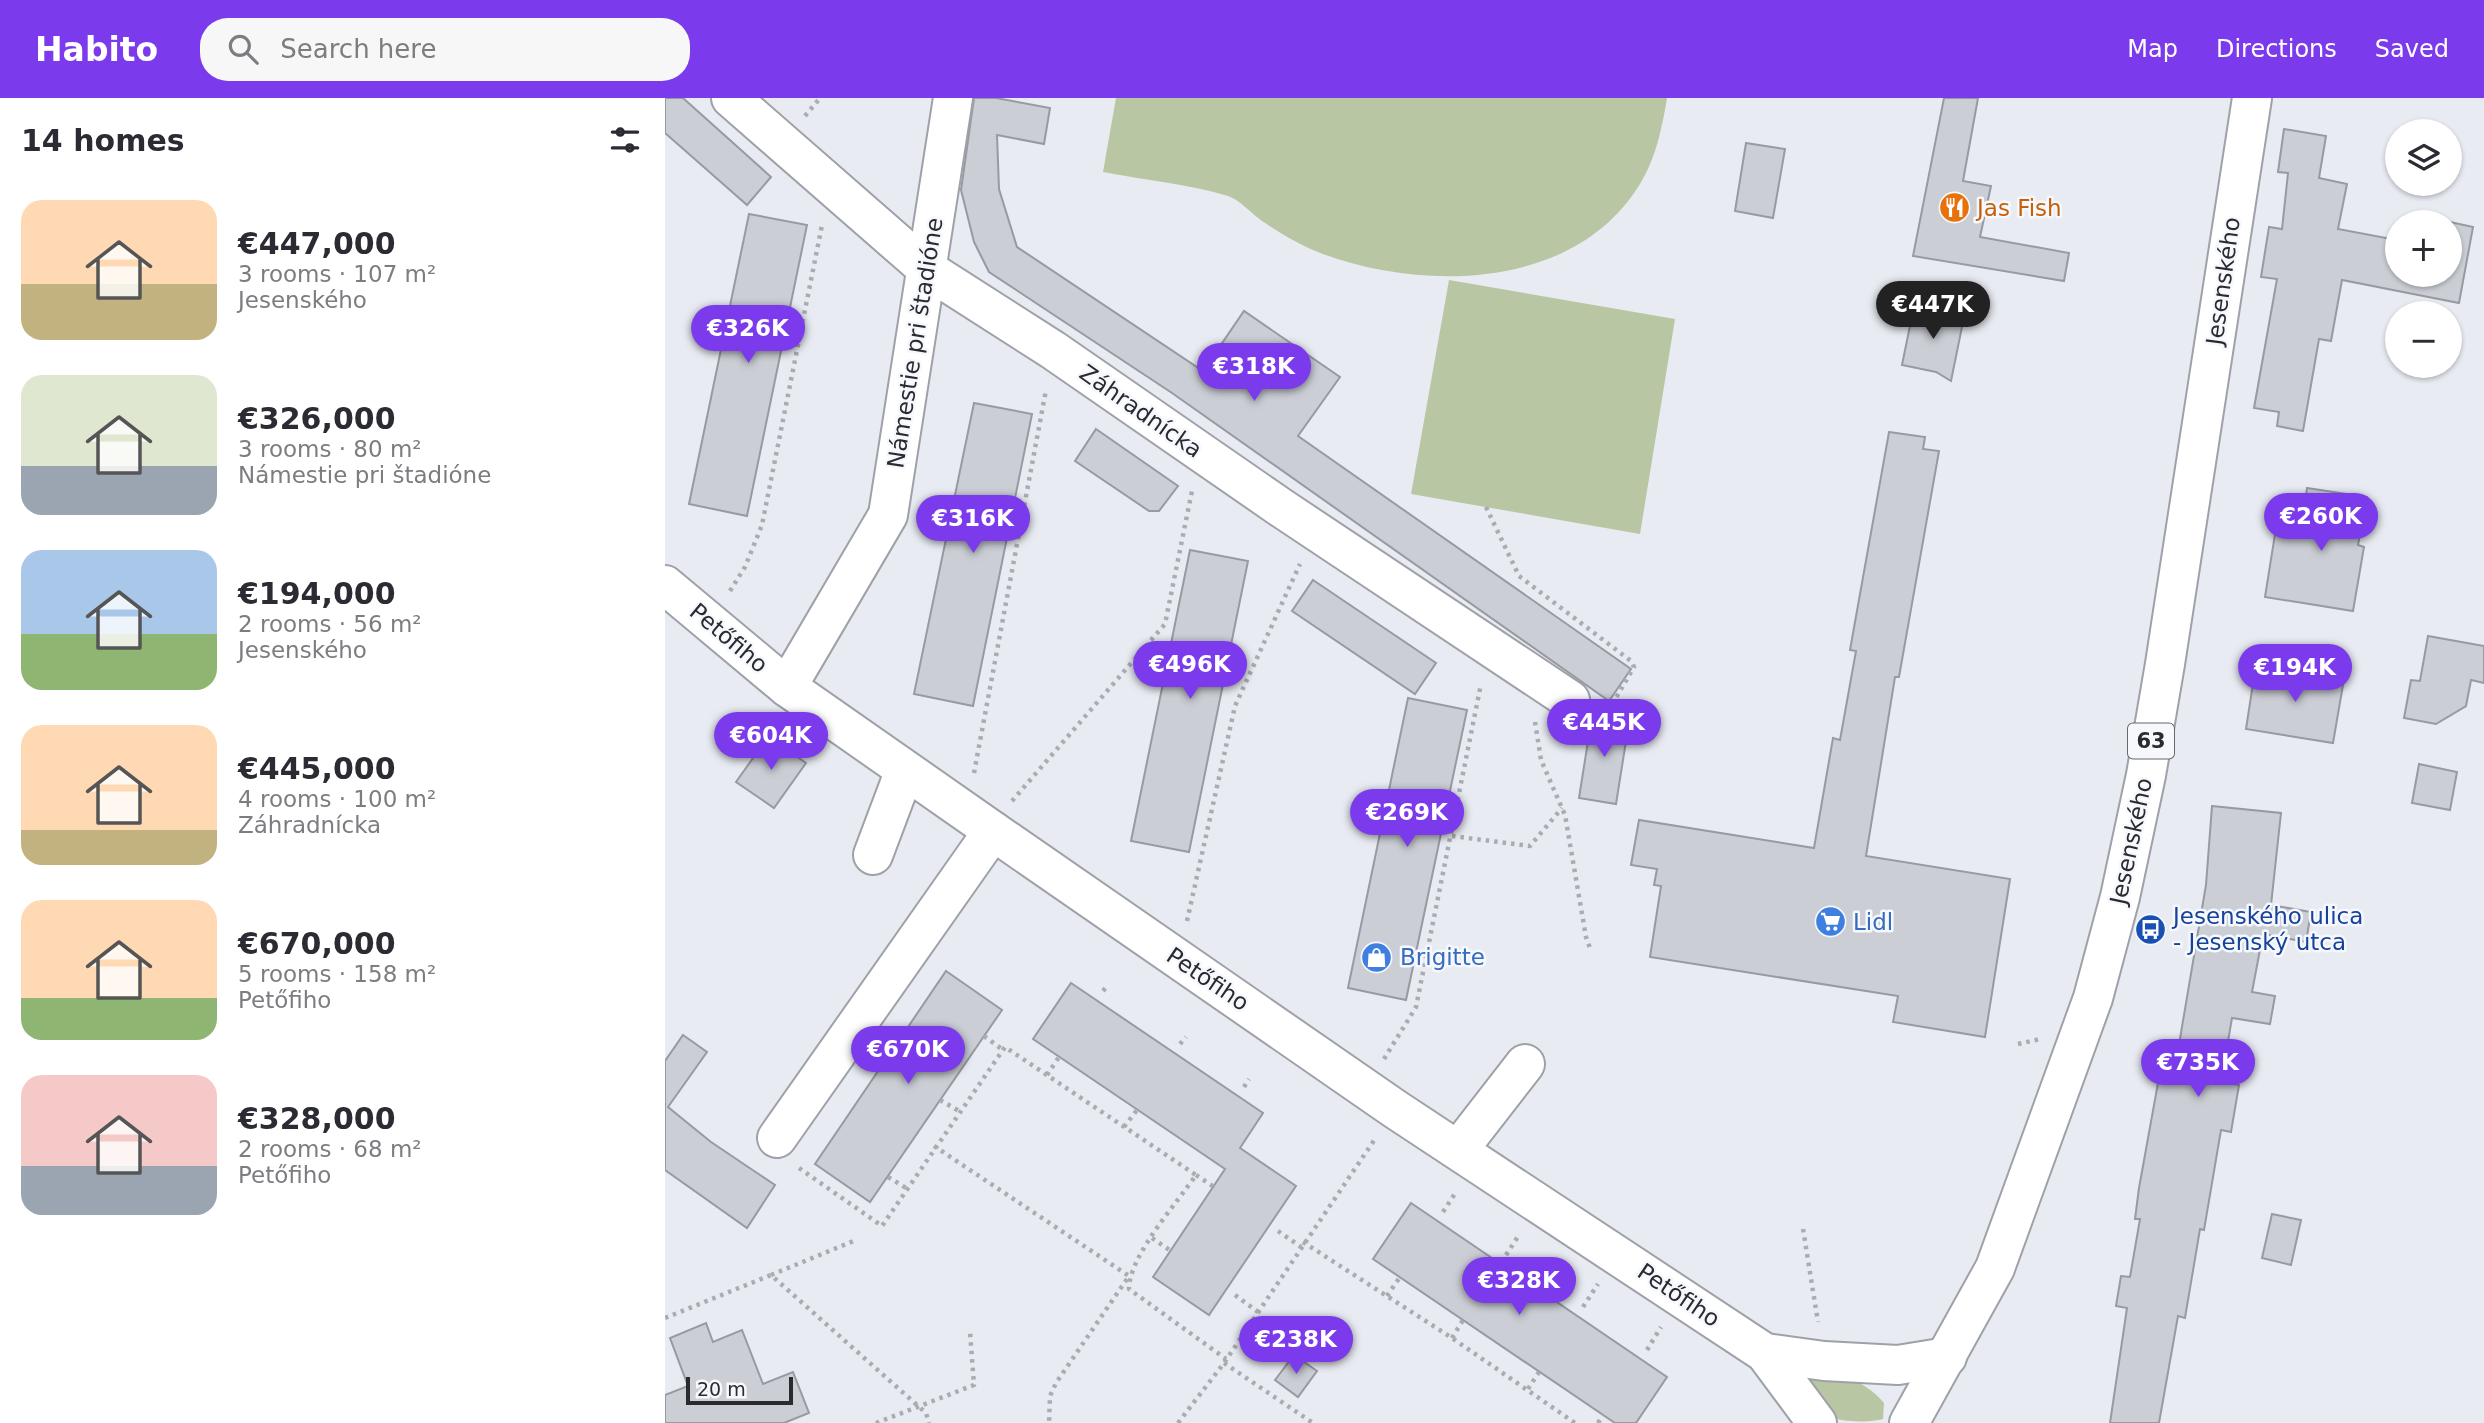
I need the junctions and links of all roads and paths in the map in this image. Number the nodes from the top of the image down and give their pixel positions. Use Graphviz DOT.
graph roads {
  1 [pos="731,98"];
  2 [pos="953,98"];
  3 [pos="2252,98"];
  4 [pos="829,187"];
  5 [pos="927,270"];
  6 [pos="1053,350"];
  7 [pos="1200,452"];
  8 [pos="1486,508"];
  9 [pos="1316,531"];
  10 [pos="665,585"];
  11 [pos="728,594"];
  12 [pos="1488,647"];
  13 [pos="1527,673"];
  14 [pos="787,687"];
  15 [pos="1570,700"];
  16 [pos="905,770"];
  17 [pos="972,785"];
  18 [pos="1562,808"];
  19 [pos="1000,820"];
  20 [pos="1452,836"];
  21 [pos="873,855"];
  22 [pos="1186,929"];
  23 [pos="1591,951"];
  24 [pos="1108,985"];
  25 [pos="1103,991"];
  26 [pos="984,1036"];
  27 [pos="1186,1037"];
  28 [pos="1180,1044"];
  29 [pos="1003,1050"];
  30 [pos="1059,1057"];
  31 [pos="1382,1063"];
  32 [pos="1525,1064"];
  33 [pos="1047,1075"];
  34 [pos="1249,1079"];
  35 [pos="1244,1087"];
  36 [pos="940,1100"];
  37 [pos="1137,1110"];
  38 [pos="959,1111"];
  39 [pos="1124,1128"];
  40 [pos="934,1146"];
  41 [pos="784,1151"];
  42 [pos="1365,1154"];
  43 [pos="1460,1167"];
  44 [pos="1196,1175"];
  45 [pos="888,1177"];
  46 [pos="1214,1187"];
  47 [pos="906,1188"];
  48 [pos="1443,1212"];
  49 [pos="1523,1228"];
  50 [pos="1803,1229"];
  51 [pos="1278,1231"];
  52 [pos="1152,1238"];
  53 [pos="856,1240"];
  54 [pos="1302,1245"];
  55 [pos="1171,1251"];
  56 [pos="1506,1255"];
  57 [pos="771,1275"];
  58 [pos="1129,1276"];
  59 [pos="1400,1277"];
  60 [pos="1600,1281"];
  61 [pos="1235,1295"];
  62 [pos="1387,1296"];
  63 [pos="1583,1307"];
  64 [pos="1258,1312"];
  65 [pos="665,1318"];
  66 [pos="1463,1321"];
  67 [pos="1663,1325"];
  68 [pos="1819,1327"];
  69 [pos="970,1332"];
  70 [pos="1452,1338"];
  71 [pos="1647,1350"];
  72 [pos="1765,1353"];
  73 [pos="1947,1357"];
  74 [pos="1225,1361"];
  75 [pos="1539,1372"];
  76 [pos="1528,1389"];
  77 [pos="918,1407"];
  78 [pos="1604,1415"];
  79 [pos="876,1423"];
  80 [pos="929,1423"];
  81 [pos="1049,1423"];
  82 [pos="1178,1423"];
  83 [pos="1314,1423"];
  84 [pos="1575,1423"];
  85 [pos="1598,1423"];
  86 [pos="1817,1423"];
  87 [pos="1909,1423"];
  1 -- 4 [label="street, Záhradnícka"];
  2 -- 5 [label="street, Námestie pri štadióne"];
  3 -- 73 [label="street, Jesenského / 63"];
  4 -- 5 [label="street, Záhradnícka"];
  4 -- 11 [label="path"];
  5 -- 6 [label="street, Záhradnícka"];
  5 -- 14 [label="street, Námestie pri štadióne"];
  6 -- 7 [label="street, Záhradnícka"];
  6 -- 17 [label="path"];
  7 -- 9 [label="street, Záhradnícka"];
  7 -- 19 [label="path"];
  8 -- 15 [label="path"];
  9 -- 12 [label="street, Záhradnícka"];
  9 -- 22 [label="path"];
  10 -- 14 [label="street, Petőfiho"];
  12 -- 13 [label="street, Záhradnícka"];
  12 -- 20 [label="path"];
  13 -- 15 [label="street, Záhradnícka"];
  13 -- 18 [label="path"];
  14 -- 16 [label="street, Petőfiho"];
  16 -- 19 [label="street, Petőfiho"];
  16 -- 21 [label="street"];
  18 -- 20 [label="path"];
  18 -- 23 [label="path"];
  19 -- 41 [label="street"];
  19 -- 43 [label="street, Petőfiho"];
  20 -- 31 [label="path"];
  24 -- 25 [label="path"];
  26 -- 29 [label="path"];
  27 -- 28 [label="path"];
  29 -- 33 [label="path"];
  29 -- 38 [label="path"];
  30 -- 33 [label="path"];
  32 -- 43 [label="street"];
  33 -- 39 [label="path"];
  34 -- 35 [label="path"];
  36 -- 38 [label="path"];
  37 -- 39 [label="path"];
  38 -- 40 [label="path"];
  39 -- 44 [label="path"];
  40 -- 47 [label="path"];
  40 -- 58 [label="path"];
  41 -- 47 [label="path"];
  42 -- 54 [label="path"];
  43 -- 48 [label="path"];
  43 -- 72 [label="street, Petőfiho"];
  44 -- 46 [label="path"];
  44 -- 52 [label="path"];
  45 -- 47 [label="path"];
  49 -- 56 [label="path"];
  50 -- 68 [label="path"];
  51 -- 54 [label="path"];
  52 -- 55 [label="path"];
  52 -- 58 [label="path"];
  53 -- 57 [label="path"];
  54 -- 62 [label="path"];
  54 -- 64 [label="path"];
  57 -- 65 [label="path"];
  57 -- 77 [label="path"];
  58 -- 74 [label="path"];
  58 -- 81 [label="path"];
  59 -- 62 [label="path"];
  60 -- 63 [label="path"];
  61 -- 64 [label="path"];
  62 -- 70 [label="path"];
  64 -- 74 [label="path"];
  66 -- 70 [label="path"];
  67 -- 71 [label="path"];
  69 -- 77 [label="path"];
  70 -- 76 [label="path"];
  72 -- 73 [label="street, Petőfiho"];
  72 -- 86 [label="street, Petőfiho"];
  73 -- 87 [label="street, Jesenského / 63"];
  74 -- 82 [label="path"];
  74 -- 83 [label="path"];
  75 -- 76 [label="path"];
  76 -- 84 [label="path"];
  77 -- 79 [label="path"];
  77 -- 80 [label="path"];
  78 -- 85 [label="path"];
}
